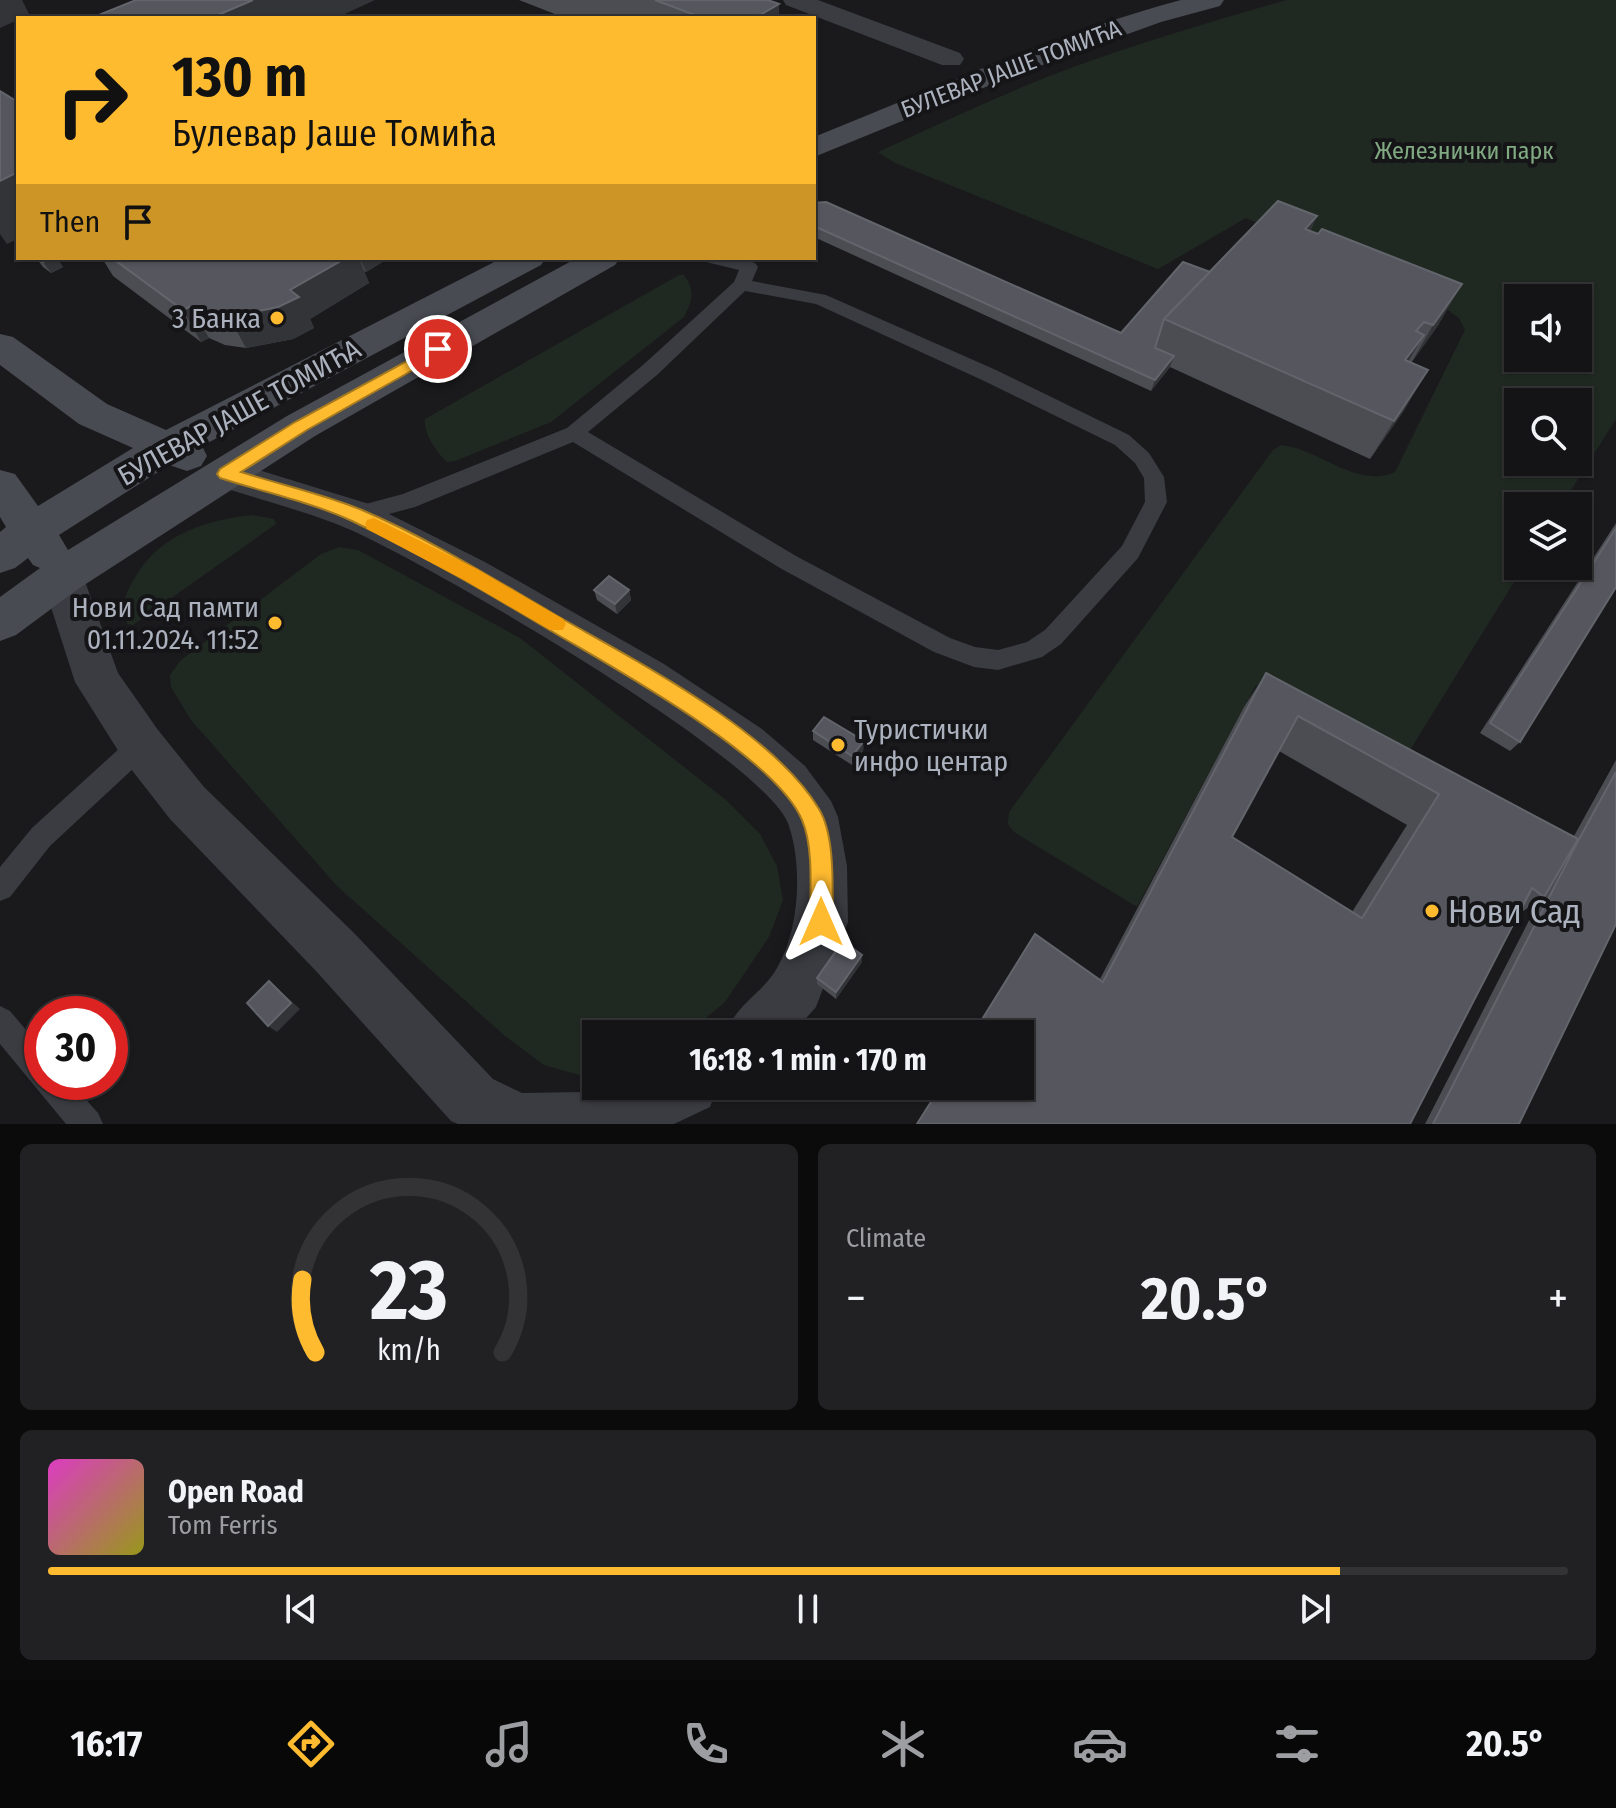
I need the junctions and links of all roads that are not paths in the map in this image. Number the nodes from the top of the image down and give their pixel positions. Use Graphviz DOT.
graph roads {
  1 [pos="795,0"];
  2 [pos="1127,0"];
  3 [pos="1211,0"];
  4 [pos="1001,42"];
  5 [pos="961,55"];
  6 [pos="910,76"];
  7 [pos="816,147"];
  8 [pos="525,260"];
  9 [pos="599,260"];
  10 [pos="720,260"];
  11 [pos="742,284"];
  12 [pos="0,346"];
  13 [pos="574,433"];
  14 [pos="167,447"];
  15 [pos="226,474"];
  16 [pos="0,485"];
  17 [pos="355,515"];
  18 [pos="34,529"];
  19 [pos="0,556"];
  20 [pos="62,576"];
  21 [pos="0,622"];
  22 [pos="141,745"];
  23 [pos="0,888"];
  24 [pos="766,1020"];
  25 [pos="0,1021"];
  26 [pos="24,1050"];
  27 [pos="66,1100"];
  28 [pos="660,1100"];
  29 [pos="87,1124"];
  1 -- 5 [label="street"];
  2 -- 4 [label="main road, БУЛЕВАР ЈАШЕ ТОМИЋА"];
  3 -- 7 [label="main road, БУЛЕВАР ЈАШЕ ТОМИЋА"];
  5 -- 6 [label="main road, БУЛЕВАР ЈАШЕ ТОМИЋА"];
  8 -- 14 [label="main road, БУЛЕВАР ЈАШЕ ТОМИЋА"];
  9 -- 15 [label="main road, БУЛЕВАР ЈАШЕ ТОМИЋА"];
  10 -- 11 [label="lane"];
  11 -- 13 [label="lane"];
  11 -- 13 [label="lane"];
  12 -- 14 [label="main road"];
  13 -- 17 [label="lane"];
  14 -- 15 [label="main road"];
  14 -- 18 [label="main road, БУЛЕВАР ЈАШЕ ТОМИЋА"];
  15 -- 17 [label="street"];
  15 -- 20 [label="main road, БУЛЕВАР ЈАШЕ ТОМИЋА"];
  16 -- 18 [label="main road"];
  17 -- 24 [label="street"];
  18 -- 19 [label="main road, БУЛЕВАР ЈАШЕ ТОМИЋА"];
  18 -- 20 [label="main road"];
  20 -- 21 [label="main road, БУЛЕВАР ЈАШЕ ТОМИЋА"];
  20 -- 22 [label="street"];
  22 -- 23 [label="lane"];
  22 -- 28 [label="street"];
  25 -- 26 [label="lane"];
  27 -- 29 [label="lane"];
}
